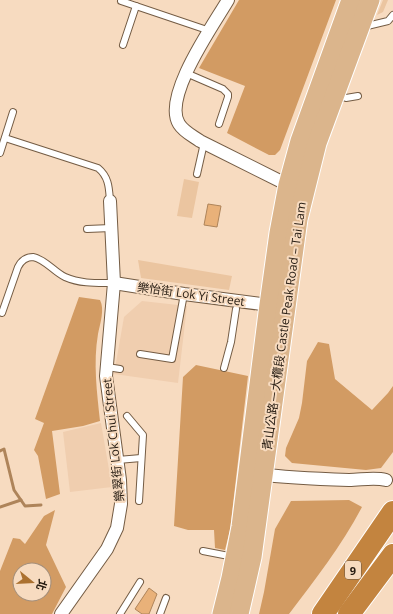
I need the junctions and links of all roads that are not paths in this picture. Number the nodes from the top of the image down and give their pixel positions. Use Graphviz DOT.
graph roads {
  1 [pos="228,0"];
  2 [pos="351,0"];
  3 [pos="370,0"];
  4 [pos="121,1"];
  5 [pos="136,6"];
  6 [pos="393,15"];
  7 [pos="360,27"];
  8 [pos="210,31"];
  9 [pos="123,45"];
  10 [pos="186,73"];
  11 [pos="335,95"];
  12 [pos="358,96"];
  13 [pos="13,112"];
  14 [pos="219,124"];
  15 [pos="5,138"];
  16 [pos="204,143"];
  17 [pos="0,153"];
  18 [pos="197,174"];
  19 [pos="288,185"];
  20 [pos="110,202"];
  21 [pos="111,228"];
  22 [pos="87,229"];
  23 [pos="114,283"];
  24 [pos="184,294"];
  25 [pos="269,305"];
  26 [pos="236,309"];
  27 [pos="2,313"];
  28 [pos="140,354"];
  29 [pos="107,367"];
  30 [pos="224,368"];
  31 [pos="120,369"];
  32 [pos="127,416"];
  33 [pos="141,458"];
  34 [pos="118,460"];
  35 [pos="256,474"];
  36 [pos="386,480"];
  37 [pos="139,501"];
  38 [pos="393,512"];
  39 [pos="203,551"];
  40 [pos="393,555"];
  41 [pos="235,558"];
  42 [pos="140,582"];
  43 [pos="166,598"];
  44 [pos="61,614"];
  45 [pos="120,614"];
  46 [pos="160,614"];
  47 [pos="222,614"];
  48 [pos="239,614"];
  49 [pos="323,614"];
  50 [pos="349,614"];
  1 -- 8 [label="street"];
  2 -- 19 [label="main road, 青山公路－大欖段 Castle Peak Road – Tai Lam"];
  3 -- 7 [label="main road, 青山公路－大欖段 Castle Peak Road – Tai Lam"];
  4 -- 5 [label="lane"];
  5 -- 8 [label="lane"];
  5 -- 9 [label="lane"];
  6 -- 7 [label="lane"];
  7 -- 11 [label="main road, 青山公路－大欖段 Castle Peak Road – Tai Lam"];
  8 -- 10 [label="street"];
  10 -- 14 [label="lane"];
  10 -- 16 [label="street"];
  11 -- 12 [label="lane"];
  11 -- 35 [label="main road, 青山公路－大欖段 Castle Peak Road – Tai Lam"];
  13 -- 15 [label="lane"];
  15 -- 17 [label="lane"];
  15 -- 20 [label="lane"];
  16 -- 18 [label="lane"];
  16 -- 19 [label="street"];
  19 -- 25 [label="main road, 青山公路－大欖段 Castle Peak Road – Tai Lam"];
  20 -- 21 [label="street, 樂翠街 Lok Chui Street"];
  21 -- 22 [label="lane"];
  21 -- 23 [label="street, 樂翠街 Lok Chui Street"];
  23 -- 24 [label="street, 樂怡街 Lok Yi Street"];
  23 -- 27 [label="lane"];
  23 -- 29 [label="street, 樂翠街 Lok Chui Street"];
  24 -- 25 [label="street, 樂怡街 Lok Yi Street"];
  24 -- 28 [label="lane"];
  25 -- 35 [label="main road, 青山公路－大欖段 Castle Peak Road – Tai Lam"];
  26 -- 30 [label="lane"];
  29 -- 31 [label="lane"];
  29 -- 34 [label="street, 樂翠街 Lok Chui Street"];
  32 -- 33 [label="lane"];
  33 -- 34 [label="lane"];
  33 -- 37 [label="lane"];
  34 -- 44 [label="street, 樂翠街 Lok Chui Street"];
  35 -- 36 [label="street"];
  35 -- 41 [label="main road, 青山公路－大欖段 Castle Peak Road – Tai Lam"];
  35 -- 48 [label="main road, 青山公路－大欖段 Castle Peak Road – Tai Lam"];
  38 -- 49 [label="highway, 9"];
  39 -- 41 [label="lane"];
  40 -- 50 [label="highway, 9"];
  41 -- 47 [label="main road, 青山公路－大欖段 Castle Peak Road – Tai Lam"];
  42 -- 45 [label="lane"];
  43 -- 46 [label="lane"];
}
